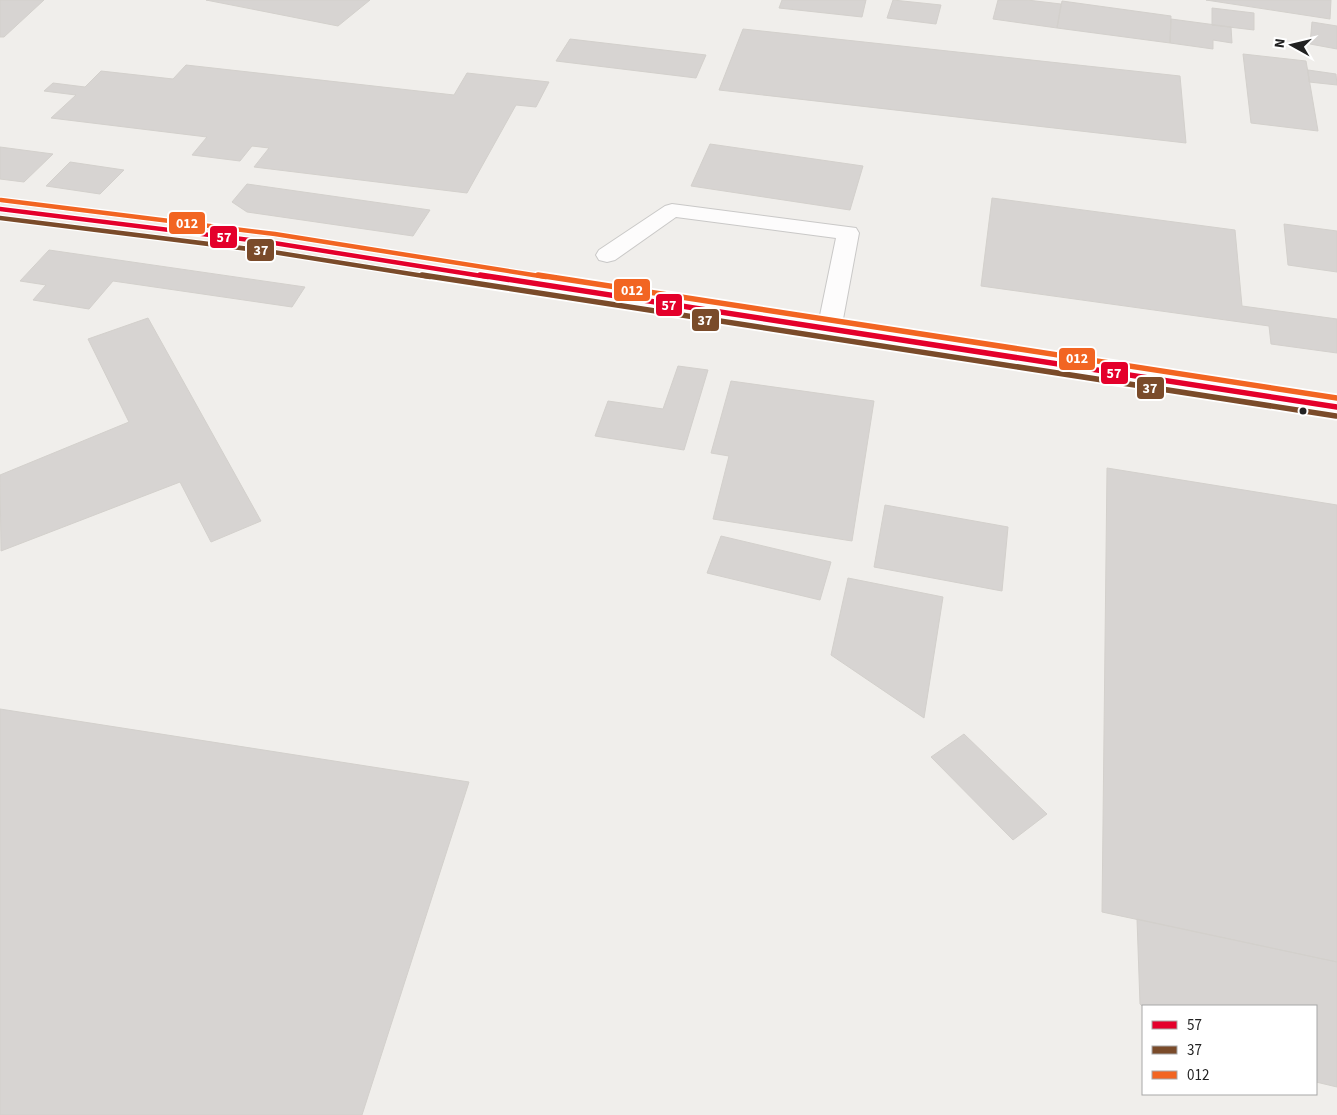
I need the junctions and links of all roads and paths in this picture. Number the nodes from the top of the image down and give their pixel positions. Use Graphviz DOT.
graph roads {
  1 [pos="0,208"];
  2 [pos="607,255"];
  3 [pos="829,330"];
  4 [pos="1337,406"];
  1 -- 3 [label="main road"];
  2 -- 3 [label="lane"];
  3 -- 4 [label="main road"];
}
